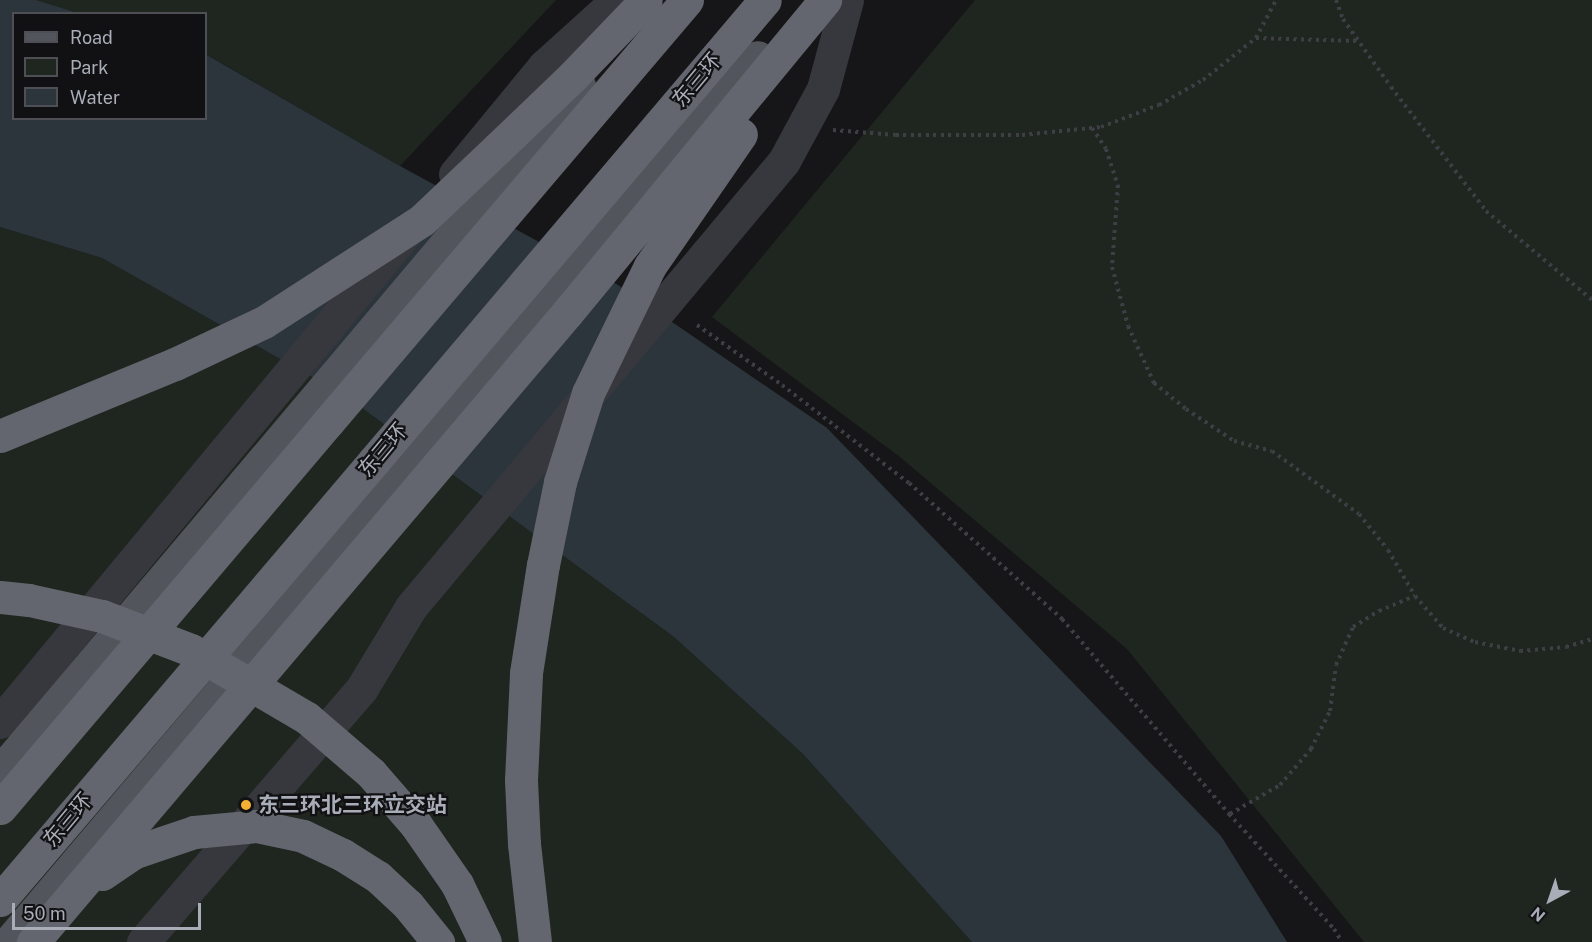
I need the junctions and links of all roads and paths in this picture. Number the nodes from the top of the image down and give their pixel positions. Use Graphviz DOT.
graph roads {
  1 [pos="617,0"];
  2 [pos="646,0"];
  3 [pos="652,0"];
  4 [pos="687,0"];
  5 [pos="765,0"];
  6 [pos="806,0"];
  7 [pos="825,0"];
  8 [pos="841,0"];
  9 [pos="847,0"];
  10 [pos="1276,0"];
  11 [pos="1336,0"];
  12 [pos="1256,38"];
  13 [pos="1359,41"];
  14 [pos="802,128"];
  15 [pos="1092,128"];
  16 [pos="1592,300"];
  17 [pos="697,325"];
  18 [pos="175,364"];
  19 [pos="0,417"];
  20 [pos="0,436"];
  21 [pos="1415,596"];
  22 [pos="0,597"];
  23 [pos="1592,639"];
  24 [pos="0,722"];
  25 [pos="0,772"];
  26 [pos="0,808"];
  27 [pos="1229,814"];
  28 [pos="76,892"];
  29 [pos="0,900"];
  30 [pos="9,942"];
  31 [pos="33,942"];
  32 [pos="143,942"];
  33 [pos="438,942"];
  34 [pos="486,942"];
  35 [pos="535,942"];
  36 [pos="1342,942"];
  1 -- 24 [label="street, bridge"];
  2 -- 18 [label="highway, bridge"];
  3 -- 25 [label="main road"];
  4 -- 26 [label="highway, bridge"];
  5 -- 29 [label="highway, 东三环, bridge"];
  6 -- 30 [label="main road"];
  7 -- 28 [label="highway, bridge"];
  8 -- 35 [label="highway, bridge"];
  9 -- 14 [label="street"];
  10 -- 12 [label="path"];
  11 -- 13 [label="path"];
  12 -- 13 [label="path"];
  12 -- 15 [label="path"];
  13 -- 16 [label="path"];
  14 -- 15 [label="path"];
  14 -- 32 [label="street, bridge"];
  15 -- 21 [label="path"];
  17 -- 27 [label="path"];
  18 -- 19 [label="highway"];
  18 -- 20 [label="highway"];
  21 -- 23 [label="path"];
  21 -- 27 [label="path"];
  22 -- 34 [label="highway, bridge"];
  27 -- 36 [label="path"];
  28 -- 31 [label="highway, bridge"];
  28 -- 33 [label="highway, bridge"];
}
